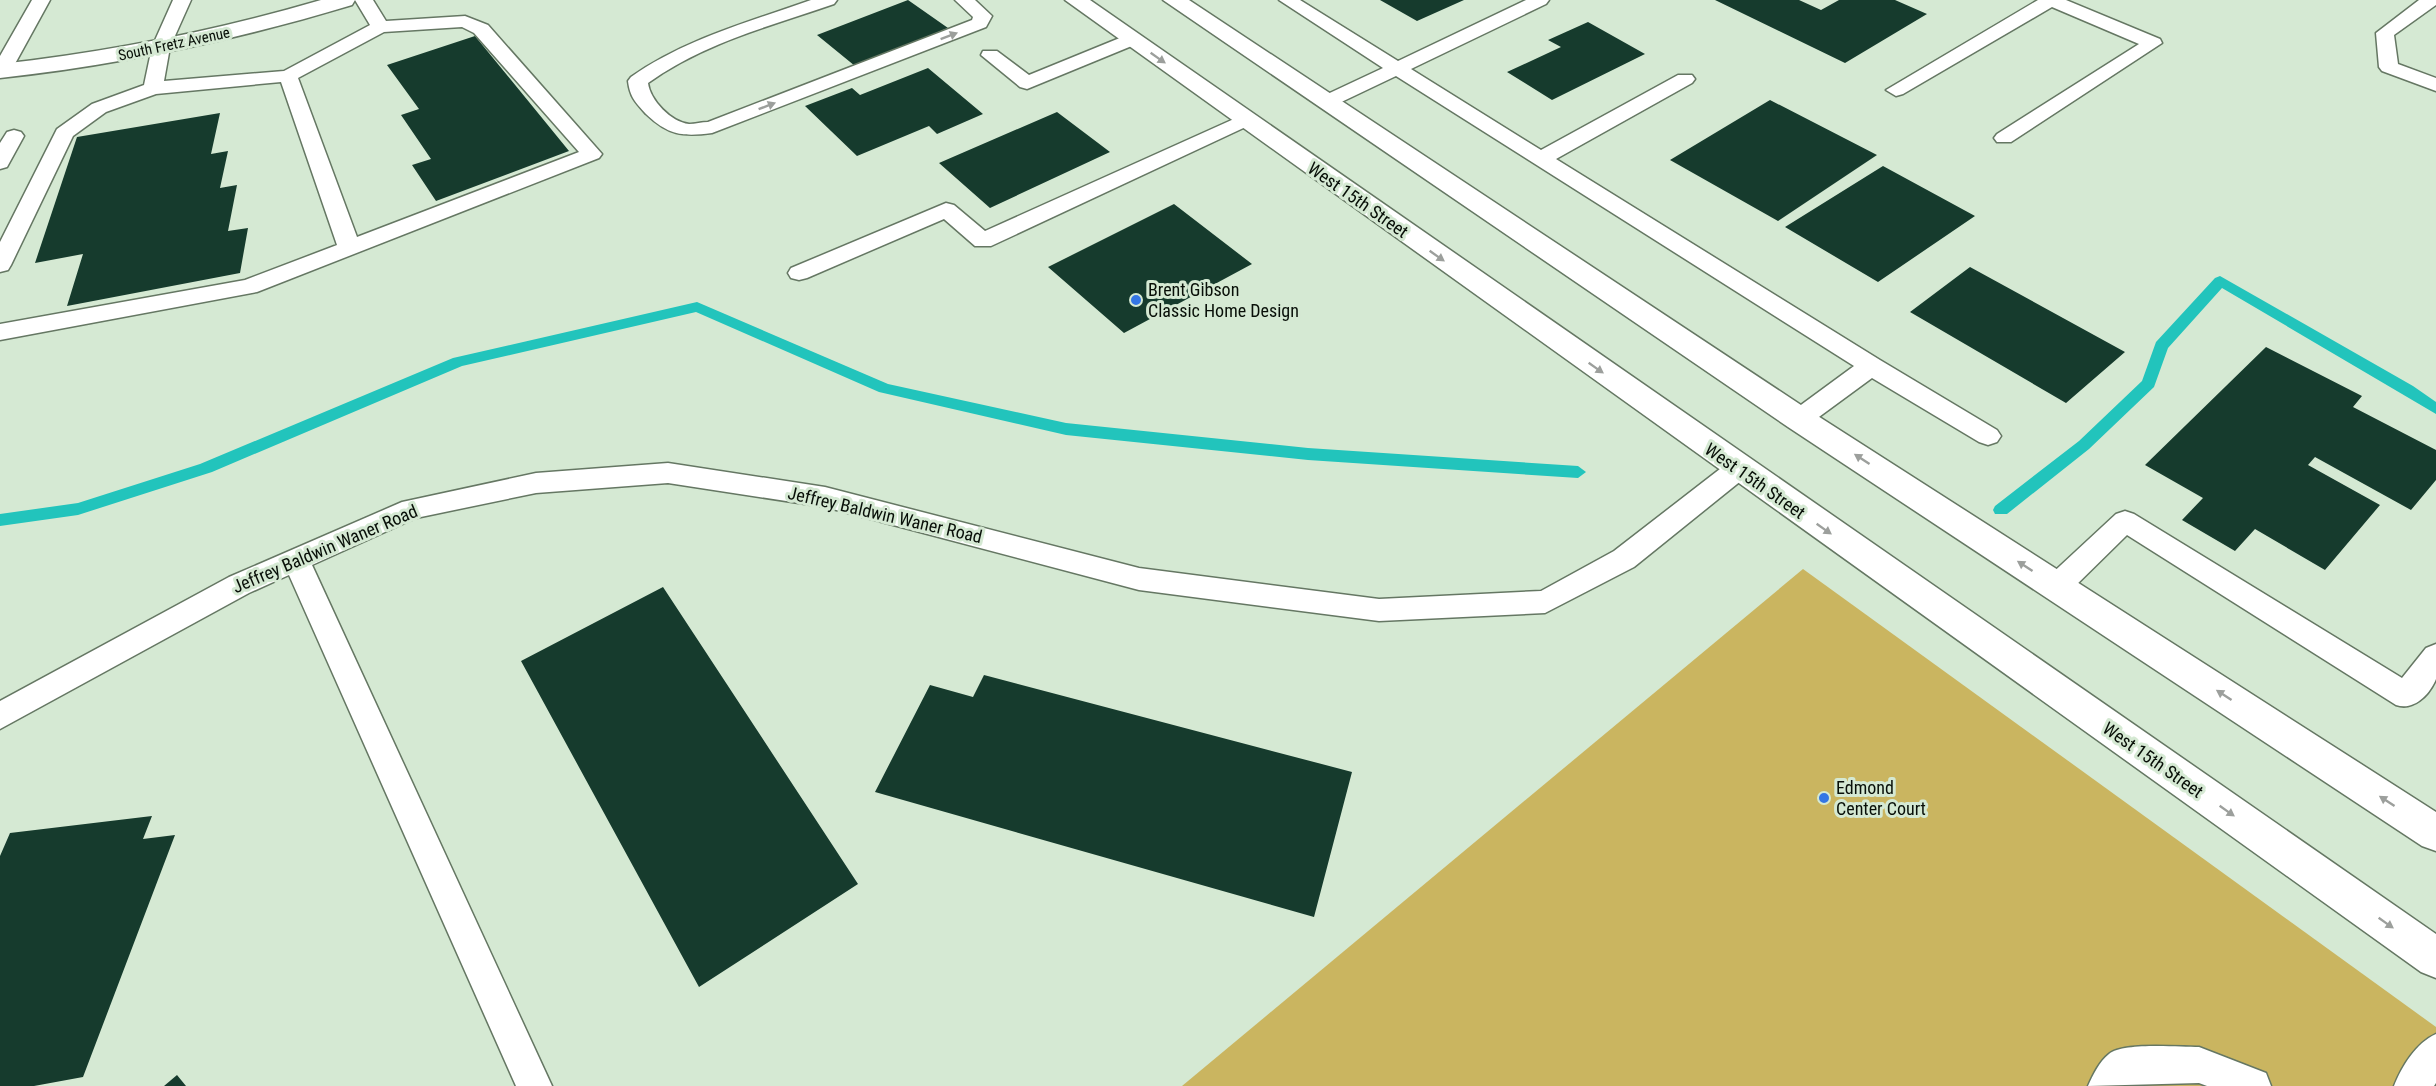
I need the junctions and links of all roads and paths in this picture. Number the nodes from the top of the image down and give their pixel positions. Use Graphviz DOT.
graph roads {
  1 [pos="41,0"];
  2 [pos="182,0"];
  3 [pos="344,0"];
  4 [pos="364,0"];
  5 [pos="828,0"];
  6 [pos="964,0"];
  7 [pos="1076,0"];
  8 [pos="1174,0"];
  9 [pos="1288,0"];
  10 [pos="1540,0"];
  11 [pos="2051,0"];
  12 [pos="2430,0"];
  13 [pos="380,27"];
  14 [pos="1132,39"];
  15 [pos="161,47"];
  16 [pos="990,55"];
  17 [pos="1395,68"];
  18 [pos="0,71"];
  19 [pos="288,76"];
  20 [pos="1685,79"];
  21 [pos="2436,85"];
  22 [pos="153,88"];
  23 [pos="1896,90"];
  24 [pos="1326,102"];
  25 [pos="1245,120"];
  26 [pos="14,136"];
  27 [pos="2004,138"];
  28 [pos="1540,159"];
  29 [pos="0,163"];
  30 [pos="350,249"];
  31 [pos="0,265"];
  32 [pos="799,273"];
  33 [pos="0,332"];
  34 [pos="1871,366"];
  35 [pos="1799,418"];
  36 [pos="1988,436"];
  37 [pos="1738,469"];
  38 [pos="296,560"];
  39 [pos="2057,586"];
  40 [pos="2436,656"];
  41 [pos="0,716"];
  42 [pos="2436,833"];
  43 [pos="2436,958"];
  44 [pos="2436,1052"];
  45 [pos="534,1086"];
  46 [pos="2106,1086"];
  47 [pos="2253,1086"];
  48 [pos="2412,1086"];
  1 -- 18 [label="lane"];
  2 -- 15 [label="lane"];
  3 -- 15 [label="main road, South Fretz Avenue"];
  4 -- 13 [label="lane"];
  5 -- 6 [label="lane, one-way"];
  7 -- 14 [label="main road, West 15th Street"];
  8 -- 24 [label="main road"];
  9 -- 17 [label="lane"];
  10 -- 17 [label="lane"];
  11 -- 23 [label="lane"];
  11 -- 27 [label="lane"];
  12 -- 21 [label="lane"];
  13 -- 19 [label="lane"];
  13 -- 30 [label="lane"];
  14 -- 16 [label="lane"];
  14 -- 25 [label="main road, West 15th Street, one-way"];
  15 -- 18 [label="main road, South Fretz Avenue"];
  15 -- 22 [label="lane"];
  17 -- 24 [label="lane"];
  17 -- 28 [label="lane"];
  19 -- 22 [label="lane"];
  19 -- 30 [label="lane"];
  20 -- 28 [label="lane"];
  22 -- 31 [label="lane"];
  24 -- 35 [label="main road"];
  25 -- 32 [label="lane"];
  25 -- 37 [label="main road, West 15th Street, one-way"];
  26 -- 29 [label="lane"];
  28 -- 34 [label="lane"];
  30 -- 33 [label="lane"];
  34 -- 35 [label="lane"];
  34 -- 36 [label="lane"];
  39 -- 35 [label="main road, one-way"];
  37 -- 38 [label="lane, Jeffrey Baldwin Waner Road"];
  37 -- 43 [label="main road, West 15th Street, one-way"];
  38 -- 41 [label="lane, Jeffrey Baldwin Waner Road"];
  38 -- 45 [label="lane"];
  39 -- 40 [label="lane"];
  42 -- 39 [label="main road, one-way"];
  44 -- 48 [label="lane"];
  46 -- 47 [label="lane"];
}
